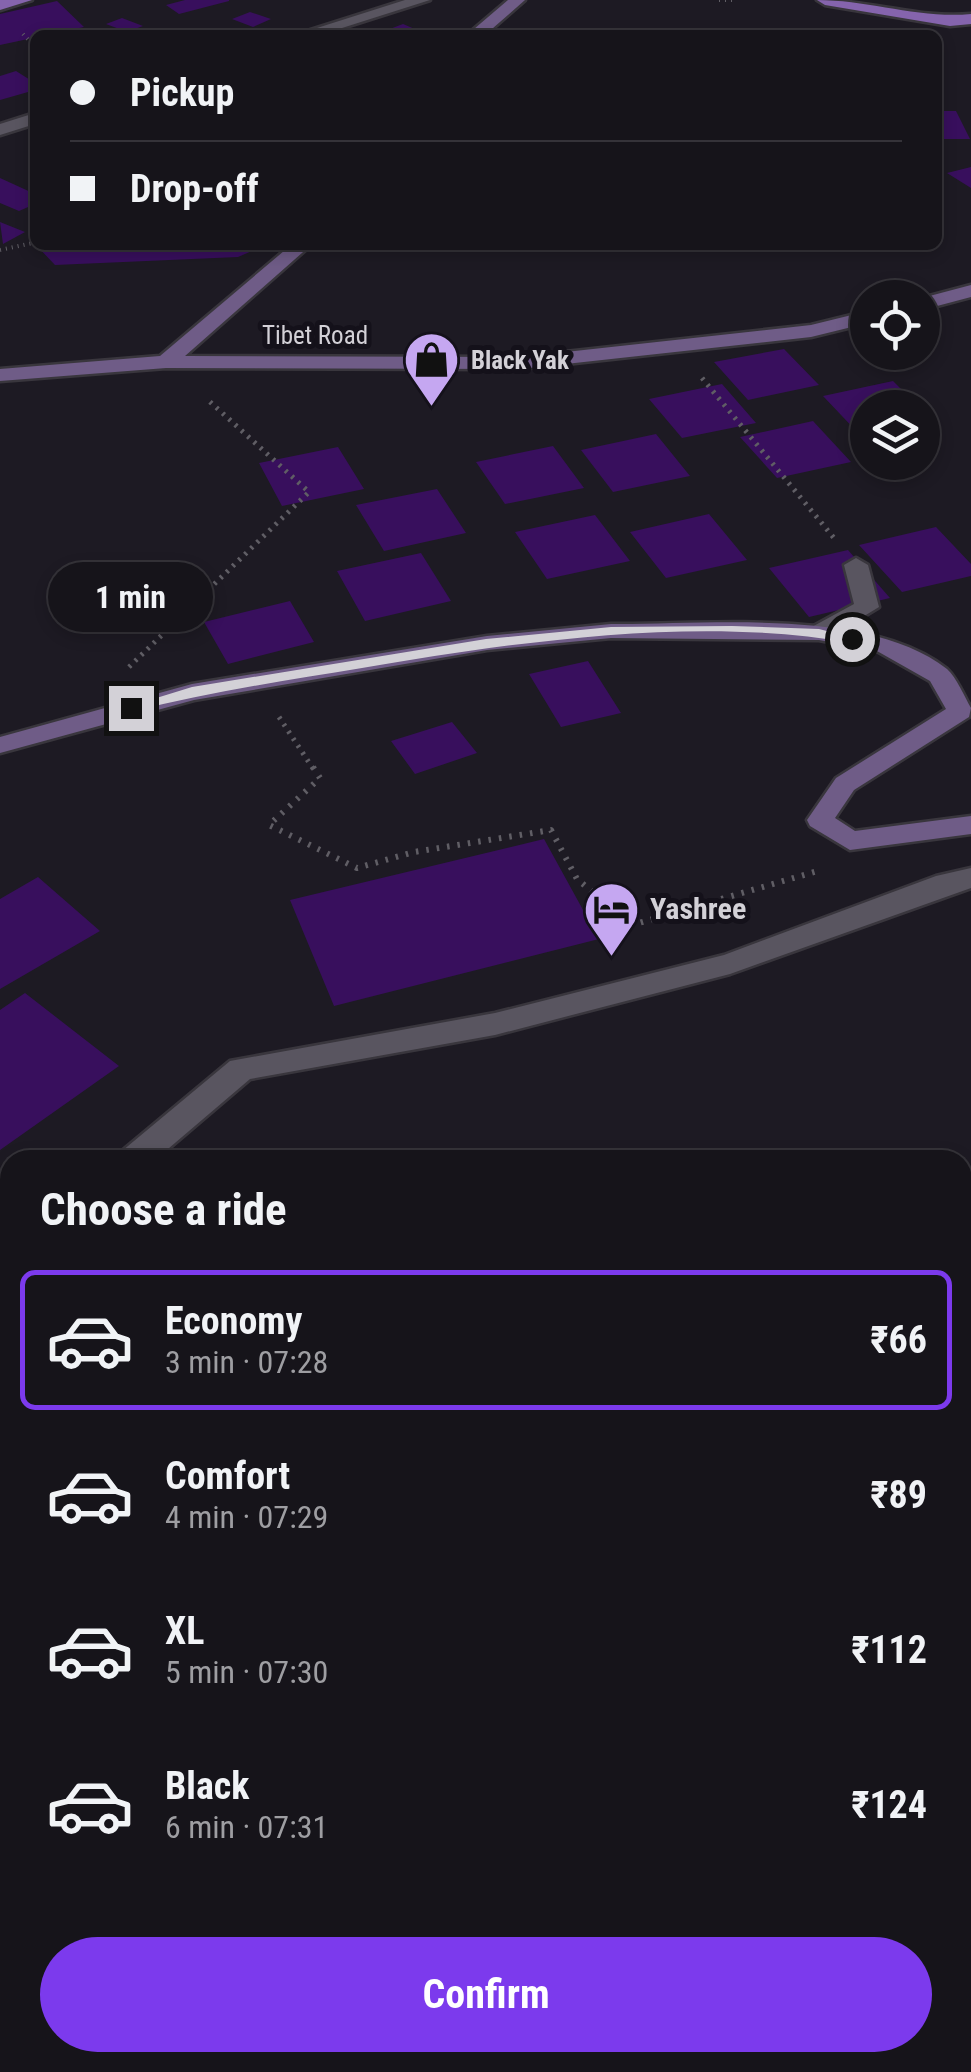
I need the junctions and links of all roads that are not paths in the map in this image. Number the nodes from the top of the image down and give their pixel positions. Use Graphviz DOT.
graph roads {
  1 [pos="24,0"];
  2 [pos="422,0"];
  3 [pos="517,0"];
  4 [pos="825,0"];
  5 [pos="0,6"];
  6 [pos="971,19"];
  7 [pos="319,30"];
  8 [pos="481,30"];
  9 [pos="30,120"];
  10 [pos="0,130"];
  11 [pos="296,250"];
  12 [pos="971,292"];
  13 [pos="940,300"];
  14 [pos="850,321"];
  15 [pos="166,362"];
  16 [pos="0,376"];
  17 [pos="856,565"];
  18 [pos="819,633"];
  19 [pos="0,745"];
  20 [pos="971,825"];
  21 [pos="971,878"];
  22 [pos="145,1150"];
  1 -- 5 [label="main road"];
  2 -- 7 [label="street"];
  3 -- 8 [label="street"];
  4 -- 6 [label="main road"];
  9 -- 10 [label="street"];
  11 -- 15 [label="street"];
  12 -- 13 [label="street"];
  14 -- 15 [label="street, Tibet Road"];
  15 -- 16 [label="street, Tibet Road"];
  17 -- 18 [label="street"];
  18 -- 19 [label="street"];
  18 -- 20 [label="street"];
  21 -- 22 [label="street"];
}
